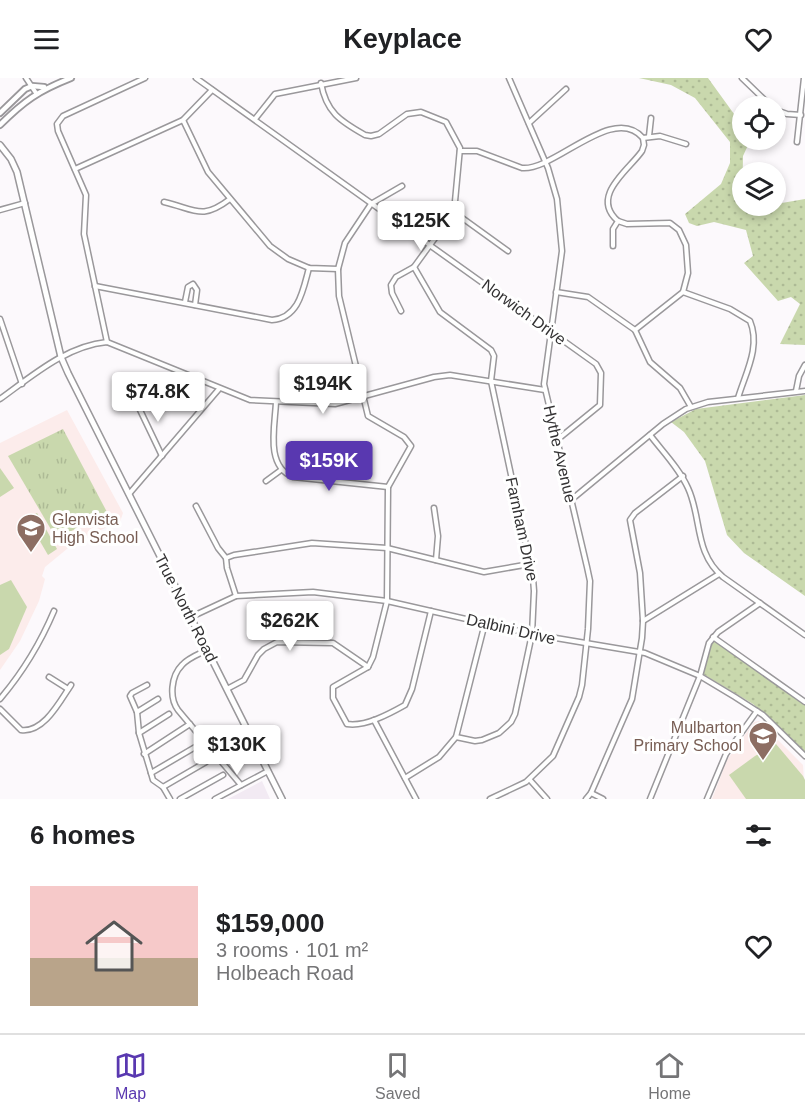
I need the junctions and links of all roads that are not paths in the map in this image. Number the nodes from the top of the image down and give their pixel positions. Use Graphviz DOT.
graph roads {
  1 [pos="26,78"];
  2 [pos="70,78"];
  3 [pos="145,78"];
  4 [pos="196,78"];
  5 [pos="356,78"];
  6 [pos="509,78"];
  7 [pos="742,78"];
  8 [pos="804,78"];
  9 [pos="321,83"];
  10 [pos="32,86"];
  11 [pos="47,87"];
  12 [pos="566,89"];
  13 [pos="213,90"];
  14 [pos="36,93"];
  15 [pos="761,96"];
  16 [pos="786,112"];
  17 [pos="0,113"];
  18 [pos="801,116"];
  19 [pos="255,118"];
  20 [pos="651,118"];
  21 [pos="183,120"];
  22 [pos="529,123"];
  23 [pos="0,125"];
  24 [pos="649,136"];
  25 [pos="642,138"];
  26 [pos="797,142"];
  27 [pos="686,144"];
  28 [pos="0,145"];
  29 [pos="460,151"];
  30 [pos="546,162"];
  31 [pos="75,169"];
  32 [pos="402,186"];
  33 [pos="230,200"];
  34 [pos="164,202"];
  35 [pos="25,203"];
  36 [pos="371,204"];
  37 [pos="0,210"];
  38 [pos="454,212"];
  39 [pos="618,221"];
  40 [pos="430,245"];
  41 [pos="613,246"];
  42 [pos="508,251"];
  43 [pos="414,267"];
  44 [pos="309,268"];
  45 [pos="339,269"];
  46 [pos="95,285"];
  47 [pos="556,292"];
  48 [pos="683,292"];
  49 [pos="185,302"];
  50 [pos="195,305"];
  51 [pos="401,311"];
  52 [pos="0,319"];
  53 [pos="635,330"];
  54 [pos="550,331"];
  55 [pos="107,342"];
  56 [pos="61,357"];
  57 [pos="805,366"];
  58 [pos="491,381"];
  59 [pos="22,384"];
  60 [pos="219,389"];
  61 [pos="545,390"];
  62 [pos="796,391"];
  63 [pos="805,391"];
  64 [pos="141,392"];
  65 [pos="363,397"];
  66 [pos="0,399"];
  67 [pos="738,399"];
  68 [pos="276,402"];
  69 [pos="691,407"];
  70 [pos="650,435"];
  71 [pos="557,440"];
  72 [pos="162,456"];
  73 [pos="281,470"];
  74 [pos="682,476"];
  75 [pos="266,481"];
  76 [pos="388,487"];
  77 [pos="129,494"];
  78 [pos="571,500"];
  79 [pos="196,506"];
  80 [pos="434,508"];
  81 [pos="387,548"];
  82 [pos="226,558"];
  83 [pos="436,560"];
  84 [pos="530,564"];
  85 [pos="719,574"];
  86 [pos="236,596"];
  87 [pos="387,601"];
  88 [pos="760,603"];
  89 [pos="54,611"];
  90 [pos="431,611"];
  91 [pos="191,617"];
  92 [pos="643,621"];
  93 [pos="485,623"];
  94 [pos="532,634"];
  95 [pos="805,635"];
  96 [pos="713,637"];
  97 [pos="587,645"];
  98 [pos="207,650"];
  99 [pos="639,652"];
  100 [pos="368,667"];
  101 [pos="700,676"];
  102 [pos="49,677"];
  103 [pos="147,685"];
  104 [pos="227,689"];
  105 [pos="0,699"];
  106 [pos="158,699"];
  107 [pos="805,702"];
  108 [pos="0,709"];
  109 [pos="757,711"];
  110 [pos="137,712"];
  111 [pos="170,714"];
  112 [pos="374,720"];
  113 [pos="190,724"];
  114 [pos="139,733"];
  115 [pos="456,738"];
  116 [pos="197,746"];
  117 [pos="144,754"];
  118 [pos="805,756"];
  119 [pos="206,762"];
  120 [pos="268,771"];
  121 [pos="150,773"];
  122 [pos="223,776"];
  123 [pos="405,778"];
  124 [pos="530,780"];
  125 [pos="241,785"];
  126 [pos="163,787"];
  127 [pos="591,793"];
  128 [pos="170,799"];
  129 [pos="180,799"];
  130 [pos="215,799"];
  131 [pos="282,799"];
  132 [pos="416,799"];
  133 [pos="490,799"];
  134 [pos="547,799"];
  135 [pos="586,799"];
  136 [pos="603,799"];
  137 [pos="650,799"];
  138 [pos="707,799"];
  1 -- 10 [label="street"];
  2 -- 11 [label="street"];
  3 -- 31 [label="street"];
  4 -- 13 [label="street, Norwich Drive"];
  5 -- 9 [label="street"];
  6 -- 22 [label="street, Hythe Avenue"];
  7 -- 15 [label="street"];
  8 -- 18 [label="street"];
  9 -- 19 [label="street"];
  9 -- 29 [label="street"];
  10 -- 11 [label="street"];
  10 -- 14 [label="street"];
  10 -- 17 [label="street"];
  11 -- 14 [label="street"];
  12 -- 22 [label="street"];
  13 -- 19 [label="street, Norwich Drive"];
  13 -- 21 [label="street"];
  14 -- 23 [label="street"];
  16 -- 18 [label="street"];
  18 -- 26 [label="street"];
  19 -- 36 [label="street, Norwich Drive"];
  20 -- 24 [label="street"];
  21 -- 31 [label="street"];
  21 -- 33 [label="street"];
  22 -- 30 [label="street, Hythe Avenue"];
  24 -- 25 [label="street"];
  24 -- 27 [label="street"];
  25 -- 30 [label="street"];
  25 -- 39 [label="street"];
  28 -- 35 [label="main road, True North Road"];
  29 -- 30 [label="street"];
  29 -- 38 [label="street"];
  30 -- 47 [label="street, Hythe Avenue"];
  31 -- 46 [label="street"];
  32 -- 36 [label="street"];
  33 -- 34 [label="street"];
  33 -- 44 [label="street"];
  35 -- 37 [label="street"];
  35 -- 56 [label="main road, True North Road"];
  36 -- 40 [label="street, Norwich Drive"];
  36 -- 45 [label="street"];
  38 -- 40 [label="street"];
  38 -- 42 [label="street"];
  39 -- 41 [label="street"];
  39 -- 48 [label="street"];
  40 -- 43 [label="street"];
  40 -- 54 [label="street, Norwich Drive"];
  43 -- 51 [label="street"];
  43 -- 58 [label="street, Farnham Drive"];
  44 -- 45 [label="street"];
  44 -- 50 [label="street"];
  45 -- 65 [label="street"];
  46 -- 49 [label="street"];
  46 -- 55 [label="street"];
  47 -- 53 [label="street"];
  47 -- 54 [label="street, Hythe Avenue"];
  48 -- 53 [label="street"];
  48 -- 67 [label="street"];
  49 -- 50 [label="street"];
  49 -- 50 [label="street"];
  52 -- 59 [label="street"];
  53 -- 69 [label="street"];
  54 -- 61 [label="street, Hythe Avenue"];
  54 -- 71 [label="street, Norwich Drive"];
  55 -- 56 [label="street"];
  55 -- 60 [label="street"];
  56 -- 59 [label="street"];
  56 -- 77 [label="main road, True North Road"];
  57 -- 62 [label="street"];
  58 -- 61 [label="street"];
  58 -- 65 [label="street"];
  58 -- 84 [label="street, Farnham Drive"];
  59 -- 66 [label="street"];
  60 -- 68 [label="street"];
  60 -- 72 [label="street"];
  61 -- 71 [label="street, Hythe Avenue"];
  62 -- 63 [label="street"];
  62 -- 67 [label="street"];
  64 -- 72 [label="street"];
  65 -- 68 [label="street"];
  65 -- 76 [label="street"];
  67 -- 69 [label="street"];
  68 -- 73 [label="street"];
  69 -- 70 [label="street"];
  70 -- 74 [label="street"];
  70 -- 78 [label="street"];
  71 -- 78 [label="street, Hythe Avenue"];
  72 -- 77 [label="street"];
  73 -- 75 [label="street"];
  73 -- 76 [label="street"];
  74 -- 85 [label="street"];
  74 -- 92 [label="street"];
  76 -- 81 [label="street"];
  77 -- 91 [label="main road, True North Road"];
  78 -- 97 [label="street, Hythe Avenue"];
  79 -- 82 [label="street"];
  80 -- 83 [label="street"];
  81 -- 82 [label="street"];
  81 -- 83 [label="street"];
  81 -- 87 [label="street"];
  82 -- 86 [label="street"];
  83 -- 84 [label="street"];
  84 -- 94 [label="street, Farnham Drive"];
  85 -- 88 [label="street"];
  85 -- 92 [label="street"];
  86 -- 87 [label="street, Dalbini Drive"];
  86 -- 91 [label="street, Dalbini Drive"];
  87 -- 90 [label="street, Dalbini Drive"];
  87 -- 100 [label="street"];
  88 -- 95 [label="street"];
  88 -- 96 [label="street"];
  89 -- 105 [label="street"];
  90 -- 93 [label="street, Dalbini Drive"];
  90 -- 112 [label="street"];
  91 -- 98 [label="main road, True North Road"];
  92 -- 99 [label="street"];
  93 -- 94 [label="street, Dalbini Drive"];
  93 -- 115 [label="street"];
  94 -- 97 [label="street, Dalbini Drive"];
  94 -- 115 [label="street, Farnham Drive"];
  96 -- 101 [label="street"];
  96 -- 107 [label="street"];
  97 -- 99 [label="street, Dalbini Drive"];
  97 -- 124 [label="street, Hythe Avenue"];
  98 -- 104 [label="main road, True North Road"];
  98 -- 113 [label="street"];
  99 -- 101 [label="street, Dalbini Drive"];
  99 -- 127 [label="street"];
  100 -- 104 [label="street"];
  100 -- 112 [label="street"];
  101 -- 109 [label="street, Dalbini Drive"];
  101 -- 137 [label="street"];
  102 -- 108 [label="street"];
  103 -- 110 [label="street"];
  104 -- 120 [label="main road, True North Road"];
  106 -- 110 [label="street"];
  109 -- 118 [label="street, Dalbini Drive"];
  109 -- 138 [label="street"];
  110 -- 114 [label="street"];
  111 -- 114 [label="street"];
  112 -- 123 [label="street"];
  113 -- 117 [label="street"];
  113 -- 125 [label="street"];
  114 -- 117 [label="street"];
  115 -- 123 [label="street"];
  116 -- 121 [label="street"];
  117 -- 121 [label="street"];
  119 -- 126 [label="street"];
  120 -- 125 [label="street"];
  120 -- 131 [label="main road, True North Road"];
  121 -- 126 [label="street"];
  122 -- 129 [label="street"];
  123 -- 132 [label="street"];
  124 -- 133 [label="street, Hythe Avenue"];
  124 -- 134 [label="street"];
  125 -- 130 [label="street"];
  126 -- 128 [label="street"];
  127 -- 135 [label="street"];
  127 -- 136 [label="street"];
}
